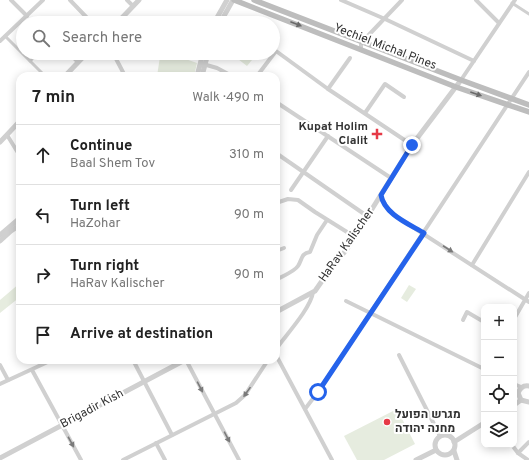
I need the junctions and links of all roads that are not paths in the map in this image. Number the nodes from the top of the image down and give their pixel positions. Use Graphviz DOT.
graph roads {
  1 [pos="11,0"];
  2 [pos="43,0"];
  3 [pos="70,0"];
  4 [pos="127,0"];
  5 [pos="139,0"];
  6 [pos="223,0"];
  7 [pos="227,0"];
  8 [pos="233,0"];
  9 [pos="254,0"];
  10 [pos="341,0"];
  11 [pos="402,0"];
  12 [pos="476,0"];
  13 [pos="513,2"];
  14 [pos="133,6"];
  15 [pos="223,6"];
  16 [pos="529,14"];
  17 [pos="27,16"];
  18 [pos="85,16"];
  19 [pos="124,16"];
  20 [pos="218,16"];
  21 [pos="224,16"];
  22 [pos="274,16"];
  23 [pos="280,18"];
  24 [pos="384,19"];
  25 [pos="499,23"];
  26 [pos="16,26"];
  27 [pos="5,36"];
  28 [pos="0,41"];
  29 [pos="362,42"];
  30 [pos="16,47"];
  31 [pos="361,50"];
  32 [pos="280,54"];
  33 [pos="350,58"];
  34 [pos="117,60"];
  35 [pos="203,60"];
  36 [pos="205,60"];
  37 [pos="270,60"];
  38 [pos="474,61"];
  39 [pos="30,62"];
  40 [pos="78,62"];
  41 [pos="203,64"];
  42 [pos="41,72"];
  43 [pos="69,72"];
  44 [pos="123,72"];
  45 [pos="199,72"];
  46 [pos="202,72"];
  47 [pos="224,72"];
  48 [pos="261,72"];
  49 [pos="529,72"];
  50 [pos="461,80"];
  51 [pos="456,87"];
  52 [pos="328,88"];
  53 [pos="404,97"];
  54 [pos="512,98"];
  55 [pos="529,104"];
  56 [pos="280,105"];
  57 [pos="507,105"];
  58 [pos="529,112"];
  59 [pos="365,113"];
  60 [pos="16,126"];
  61 [pos="7,135"];
  62 [pos="328,136"];
  63 [pos="0,142"];
  64 [pos="412,145"];
  65 [pos="16,150"];
  66 [pos="280,156"];
  67 [pos="303,172"];
  68 [pos="529,172"];
  69 [pos="391,178"];
  70 [pos="291,190"];
  71 [pos="381,195"];
  72 [pos="280,202"];
  73 [pos="367,216"];
  74 [pos="327,220"];
  75 [pos="16,221"];
  76 [pos="16,227"];
  77 [pos="424,233"];
  78 [pos="0,235"];
  79 [pos="355,237"];
  80 [pos="0,241"];
  81 [pos="284,248"];
  82 [pos="280,250"];
  83 [pos="472,265"];
  84 [pos="280,278"];
  85 [pos="314,291"];
  86 [pos="529,293"];
  87 [pos="346,301"];
  88 [pos="527,301"];
  89 [pos="280,310"];
  90 [pos="371,312"];
  91 [pos="517,315"];
  92 [pos="463,320"];
  93 [pos="481,320"];
  94 [pos="280,344"];
  95 [pos="399,355"];
  96 [pos="280,363"];
  97 [pos="135,364"];
  98 [pos="177,364"];
  99 [pos="187,364"];
  100 [pos="265,364"];
  101 [pos="0,365"];
  102 [pos="43,365"];
  103 [pos="481,367"];
  104 [pos="32,370"];
  105 [pos="8,380"];
  106 [pos="145,381"];
  107 [pos="0,384"];
  108 [pos="517,385"];
  109 [pos="529,386"];
  110 [pos="521,387"];
  111 [pos="521,400"];
  112 [pos="529,402"];
  113 [pos="517,403"];
  114 [pos="305,409"];
  115 [pos="215,415"];
  116 [pos="62,425"];
  117 [pos="481,426"];
  118 [pos="172,435"];
  119 [pos="440,436"];
  120 [pos="454,442"];
  121 [pos="529,442"];
  122 [pos="156,443"];
  123 [pos="514,448"];
  124 [pos="436,450"];
  125 [pos="454,451"];
  126 [pos="518,453"];
  127 [pos="0,458"];
  128 [pos="81,460"];
  129 [pos="123,460"];
  130 [pos="165,460"];
  131 [pos="238,460"];
  132 [pos="332,460"];
  133 [pos="417,460"];
  134 [pos="457,460"];
  135 [pos="528,460"];
  1 -- 17 [label="street"];
  2 -- 17 [label="street"];
  3 -- 18 [label="street"];
  4 -- 14 [label="street"];
  5 -- 14 [label="street"];
  6 -- 15 [label="street"];
  7 -- 15 [label="street"];
  8 -- 21 [label="street"];
  8 -- 22 [label="main road, Yechiel Michal Pines, one-way"];
  9 -- 29 [label="main road, Yechiel Michal Pines"];
  10 -- 24 [label="street"];
  11 -- 24 [label="street"];
  12 -- 25 [label="street"];
  13 -- 16 [label="street"];
  13 -- 25 [label="street"];
  14 -- 19 [label="street"];
  15 -- 20 [label="street"];
  23 -- 31 [label="main road, Yechiel Michal Pines, one-way"];
  24 -- 29 [label="street"];
  24 -- 38 [label="street"];
  25 -- 38 [label="street"];
  26 -- 27 [label="street"];
  27 -- 28 [label="street"];
  27 -- 30 [label="street"];
  29 -- 31 [label="street"];
  29 -- 50 [label="main road, Yechiel Michal Pines"];
  31 -- 51 [label="main road, Yechiel Michal Pines"];
  32 -- 52 [label="street"];
  33 -- 52 [label="street"];
  34 -- 44 [label="street"];
  35 -- 41 [label="street"];
  36 -- 41 [label="street"];
  37 -- 48 [label="street"];
  38 -- 50 [label="street"];
  39 -- 42 [label="street"];
  40 -- 43 [label="street"];
  41 -- 45 [label="street"];
  41 -- 46 [label="street"];
  41 -- 47 [label="street"];
  49 -- 54 [label="street"];
  50 -- 51 [label="street, HaRav Kalischer"];
  50 -- 54 [label="main road, Yechiel Michal Pines"];
  51 -- 57 [label="main road, Yechiel Michal Pines, one-way"];
  51 -- 64 [label="street, HaRav Kalischer"];
  52 -- 59 [label="street"];
  53 -- 59 [label="street"];
  54 -- 55 [label="main road, Yechiel Michal Pines"];
  54 -- 57 [label="street"];
  56 -- 62 [label="street"];
  57 -- 58 [label="main road, Yechiel Michal Pines"];
  57 -- 77 [label="street"];
  59 -- 64 [label="street"];
  60 -- 61 [label="street"];
  61 -- 63 [label="street"];
  61 -- 65 [label="street"];
  62 -- 67 [label="street"];
  62 -- 69 [label="street"];
  64 -- 69 [label="street, HaRav Kalischer"];
  66 -- 67 [label="street"];
  67 -- 70 [label="street"];
  67 -- 73 [label="street"];
  68 -- 83 [label="street"];
  69 -- 71 [label="street, HaRav Kalischer"];
  71 -- 73 [label="street, HaRav Kalischer"];
  71 -- 77 [label="street"];
  72 -- 74 [label="street"];
  73 -- 79 [label="street, HaRav Kalischer"];
  74 -- 79 [label="street"];
  74 -- 84 [label="street"];
  75 -- 78 [label="street"];
  76 -- 80 [label="street"];
  77 -- 83 [label="street, one-way"];
  77 -- 90 [label="street"];
  79 -- 85 [label="street, HaRav Kalischer"];
  81 -- 82 [label="street"];
  83 -- 88 [label="street"];
  85 -- 89 [label="street"];
  85 -- 94 [label="street"];
  86 -- 88 [label="street"];
  87 -- 90 [label="street"];
  88 -- 91 [label="street"];
  90 -- 103 [label="street"];
  90 -- 114 [label="street"];
  92 -- 93 [label="street"];
  95 -- 119 [label="street"];
  96 -- 114 [label="street"];
  97 -- 106 [label="street"];
  98 -- 106 [label="street, Brigadir Kish"];
  99 -- 115 [label="street, one-way"];
  100 -- 115 [label="street, one-way"];
  101 -- 105 [label="street"];
  102 -- 104 [label="street"];
  104 -- 105 [label="street"];
  104 -- 116 [label="street"];
  105 -- 107 [label="street"];
  106 -- 116 [label="street, Brigadir Kish"];
  106 -- 118 [label="street"];
  108 -- 110 [label="street"];
  109 -- 110 [label="street"];
  110 -- 111 [label="street"];
  111 -- 112 [label="street"];
  111 -- 113 [label="street"];
  114 -- 132 [label="street"];
  115 -- 118 [label="street"];
  115 -- 131 [label="street, one-way"];
  116 -- 127 [label="street, Brigadir Kish"];
  116 -- 128 [label="street, one-way"];
  117 -- 120 [label="street"];
  118 -- 122 [label="street"];
  119 -- 120 [label="street"];
  119 -- 124 [label="street"];
  120 -- 125 [label="street"];
  121 -- 126 [label="street"];
  122 -- 129 [label="street"];
  122 -- 130 [label="street"];
  123 -- 126 [label="street"];
  124 -- 125 [label="street"];
  124 -- 133 [label="street"];
  125 -- 134 [label="street"];
  126 -- 135 [label="street"];
}
